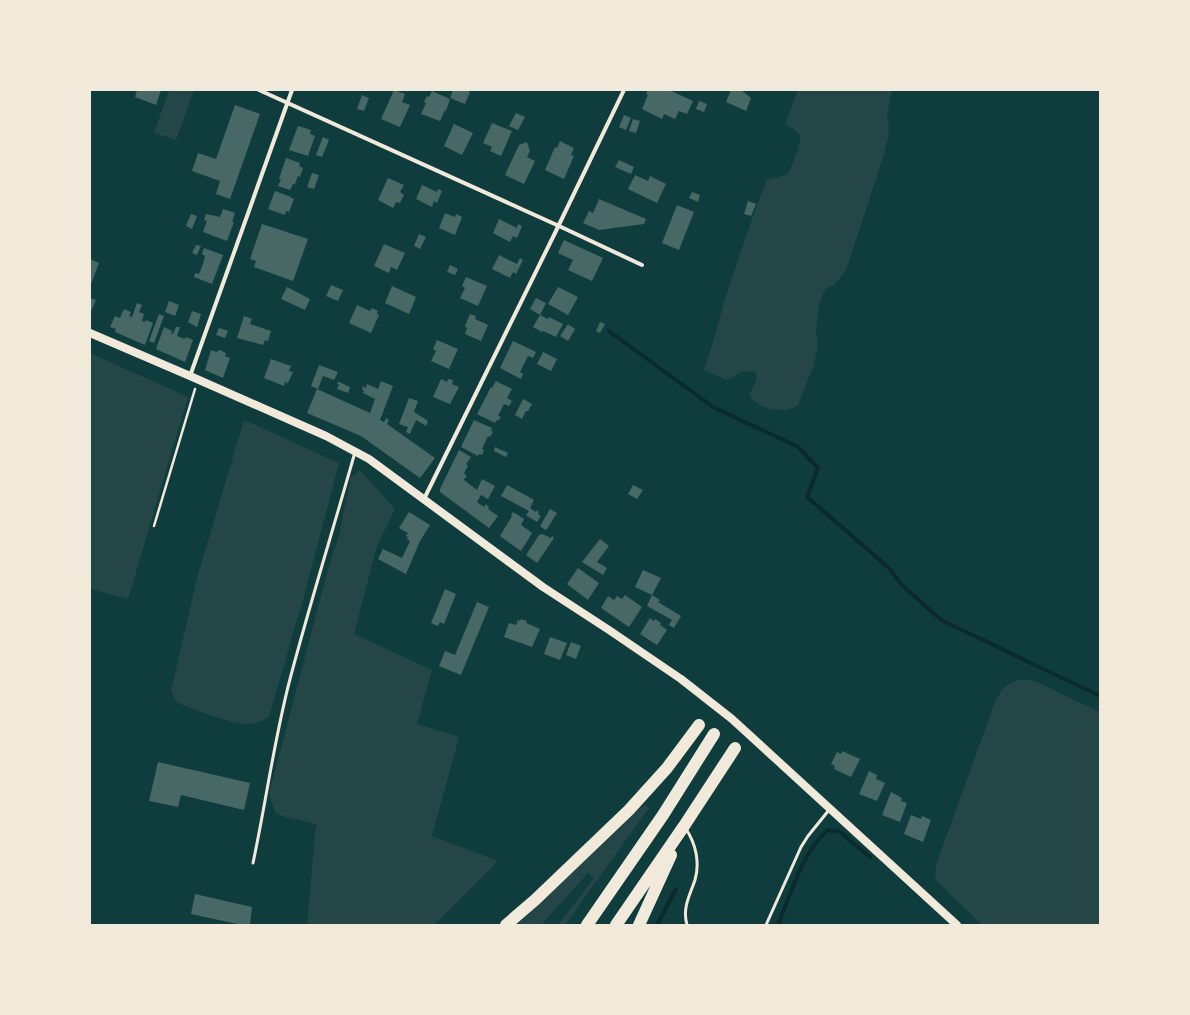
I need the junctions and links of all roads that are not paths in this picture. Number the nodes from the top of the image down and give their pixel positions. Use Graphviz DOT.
graph roads {
  1 [pos="259,90"];
  2 [pos="292,90"];
  3 [pos="624,90"];
  4 [pos="287,103"];
  5 [pos="558,226"];
  6 [pos="642,265"];
  7 [pos="90,334"];
  8 [pos="190,376"];
  9 [pos="355,452"];
  10 [pos="424,499"];
  11 [pos="699,725"];
  12 [pos="714,734"];
  13 [pos="735,748"];
  14 [pos="830,809"];
  15 [pos="684,826"];
  16 [pos="253,863"];
  17 [pos="506,925"];
  18 [pos="586,925"];
  19 [pos="616,925"];
  20 [pos="639,925"];
  21 [pos="687,925"];
  22 [pos="766,925"];
  23 [pos="957,925"];
  1 -- 4 [label="street"];
  2 -- 4 [label="street"];
  3 -- 5 [label="street"];
  4 -- 5 [label="street"];
  4 -- 8 [label="street"];
  5 -- 6 [label="street"];
  5 -- 10 [label="street"];
  7 -- 8 [label="main road"];
  8 -- 9 [label="main road"];
  9 -- 10 [label="main road"];
  9 -- 16 [label="lane"];
  10 -- 14 [label="main road"];
  11 -- 17 [label="highway"];
  12 -- 18 [label="highway"];
  13 -- 15 [label="highway"];
  14 -- 22 [label="lane"];
  14 -- 23 [label="main road"];
  15 -- 19 [label="highway"];
  15 -- 20 [label="highway"];
  15 -- 21 [label="lane"];
}
